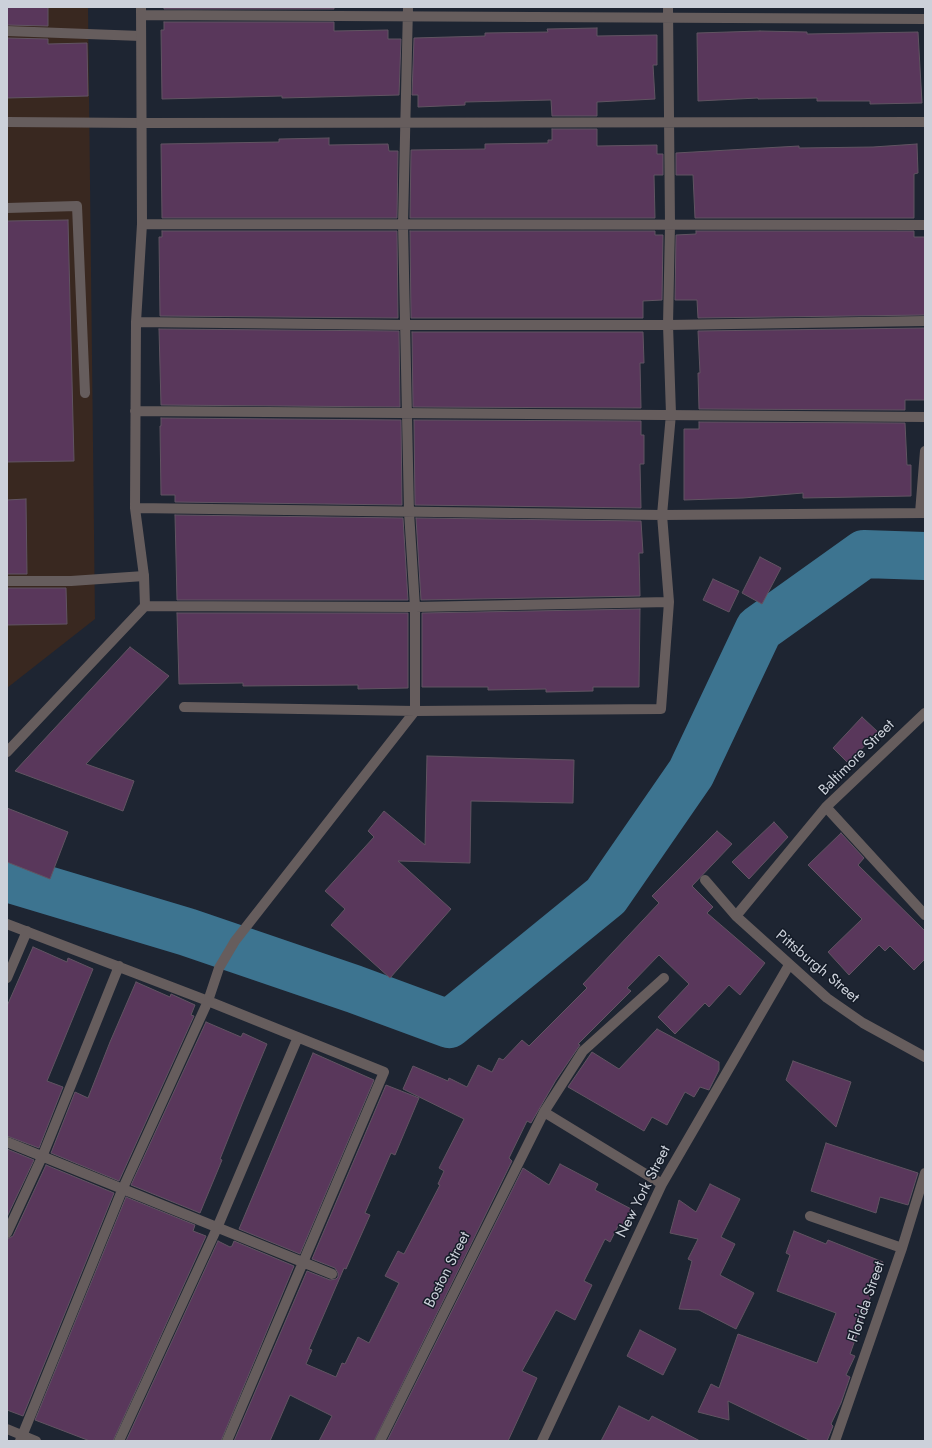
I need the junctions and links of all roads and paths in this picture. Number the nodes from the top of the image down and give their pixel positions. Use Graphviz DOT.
graph roads {
  1 [pos="141,11"];
  2 [pos="408,11"];
  3 [pos="668,12"];
  4 [pos="925,19"];
  5 [pos="7,31"];
  6 [pos="141,36"];
  7 [pos="7,122"];
  8 [pos="925,122"];
  9 [pos="142,123"];
  10 [pos="669,123"];
  11 [pos="404,124"];
  12 [pos="7,208"];
  13 [pos="142,224"];
  14 [pos="403,224"];
  15 [pos="670,225"];
  16 [pos="925,225"];
  17 [pos="925,321"];
  18 [pos="136,322"];
  19 [pos="406,325"];
  20 [pos="668,325"];
  21 [pos="85,393"];
  22 [pos="135,412"];
  23 [pos="406,414"];
  24 [pos="671,414"];
  25 [pos="925,418"];
  26 [pos="925,451"];
  27 [pos="135,508"];
  28 [pos="409,512"];
  29 [pos="922,513"];
  30 [pos="662,515"];
  31 [pos="144,576"];
  32 [pos="7,582"];
  33 [pos="669,602"];
  34 [pos="144,606"];
  35 [pos="415,607"];
  36 [pos="184,707"];
  37 [pos="415,711"];
  38 [pos="925,713"];
  39 [pos="7,752"];
  40 [pos="826,807"];
  41 [pos="705,880"];
  42 [pos="925,915"];
  43 [pos="736,916"];
  44 [pos="7,924"];
  45 [pos="27,931"];
  46 [pos="789,965"];
  47 [pos="119,966"];
  48 [pos="7,978"];
  49 [pos="664,978"];
  50 [pos="208,1001"];
  51 [pos="298,1037"];
  52 [pos="925,1057"];
  53 [pos="544,1112"];
  54 [pos="7,1142"];
  55 [pos="42,1157"];
  56 [pos="925,1173"];
  57 [pos="662,1184"];
  58 [pos="123,1188"];
  59 [pos="810,1216"];
  60 [pos="217,1228"];
  61 [pos="7,1233"];
  62 [pos="902,1248"];
  63 [pos="302,1261"];
  64 [pos="332,1274"];
  65 [pos="7,1429"];
  66 [pos="21,1438"];
  67 [pos="36,1441"];
  68 [pos="119,1441"];
  69 [pos="227,1441"];
  70 [pos="380,1441"];
  71 [pos="542,1441"];
  72 [pos="835,1441"];
  1 -- 2 [label="street"];
  1 -- 6 [label="street"];
  2 -- 3 [label="street"];
  2 -- 11 [label="street"];
  3 -- 4 [label="street"];
  3 -- 10 [label="street"];
  5 -- 6 [label="street"];
  6 -- 9 [label="street"];
  7 -- 9 [label="street"];
  8 -- 10 [label="street"];
  9 -- 11 [label="street"];
  9 -- 13 [label="street"];
  10 -- 11 [label="street"];
  10 -- 15 [label="street"];
  11 -- 14 [label="street"];
  12 -- 21 [label="street"];
  13 -- 14 [label="street"];
  13 -- 18 [label="street"];
  14 -- 15 [label="street"];
  14 -- 19 [label="street"];
  15 -- 16 [label="street"];
  15 -- 20 [label="street"];
  17 -- 20 [label="street"];
  18 -- 19 [label="street"];
  18 -- 22 [label="street"];
  19 -- 20 [label="street"];
  19 -- 23 [label="street"];
  20 -- 24 [label="street"];
  22 -- 23 [label="street"];
  22 -- 27 [label="street"];
  23 -- 24 [label="street"];
  23 -- 28 [label="street"];
  24 -- 25 [label="street"];
  24 -- 30 [label="street"];
  26 -- 29 [label="street"];
  27 -- 28 [label="street"];
  27 -- 31 [label="street"];
  28 -- 30 [label="street"];
  28 -- 35 [label="street"];
  29 -- 30 [label="street"];
  30 -- 33 [label="street"];
  31 -- 32 [label="street"];
  31 -- 34 [label="street"];
  33 -- 35 [label="street"];
  33 -- 37 [label="street"];
  34 -- 35 [label="street"];
  34 -- 39 [label="street"];
  35 -- 37 [label="street"];
  36 -- 37 [label="street"];
  37 -- 50 [label="street"];
  38 -- 40 [label="street, Baltimore Street"];
  40 -- 42 [label="street, Baltimore Street"];
  40 -- 43 [label="street"];
  41 -- 43 [label="street, Pittsburgh Street"];
  43 -- 46 [label="street, Pittsburgh Street"];
  44 -- 45 [label="street"];
  45 -- 47 [label="street"];
  45 -- 48 [label="street"];
  46 -- 52 [label="street, Pittsburgh Street"];
  46 -- 57 [label="street, New York Street"];
  47 -- 50 [label="street"];
  47 -- 55 [label="street"];
  49 -- 53 [label="street, Boston Street"];
  50 -- 51 [label="street"];
  50 -- 58 [label="street"];
  51 -- 60 [label="street"];
  51 -- 63 [label="street"];
  53 -- 57 [label="street"];
  53 -- 70 [label="street, Boston Street"];
  54 -- 55 [label="street"];
  55 -- 58 [label="street"];
  55 -- 61 [label="street"];
  56 -- 62 [label="street, Florida Street"];
  57 -- 71 [label="street, New York Street"];
  58 -- 60 [label="street"];
  58 -- 66 [label="street"];
  59 -- 62 [label="street"];
  60 -- 63 [label="street"];
  60 -- 68 [label="street"];
  62 -- 72 [label="street, Florida Street"];
  63 -- 64 [label="street"];
  63 -- 69 [label="street"];
  65 -- 66 [label="street"];
  66 -- 67 [label="street"];
}
